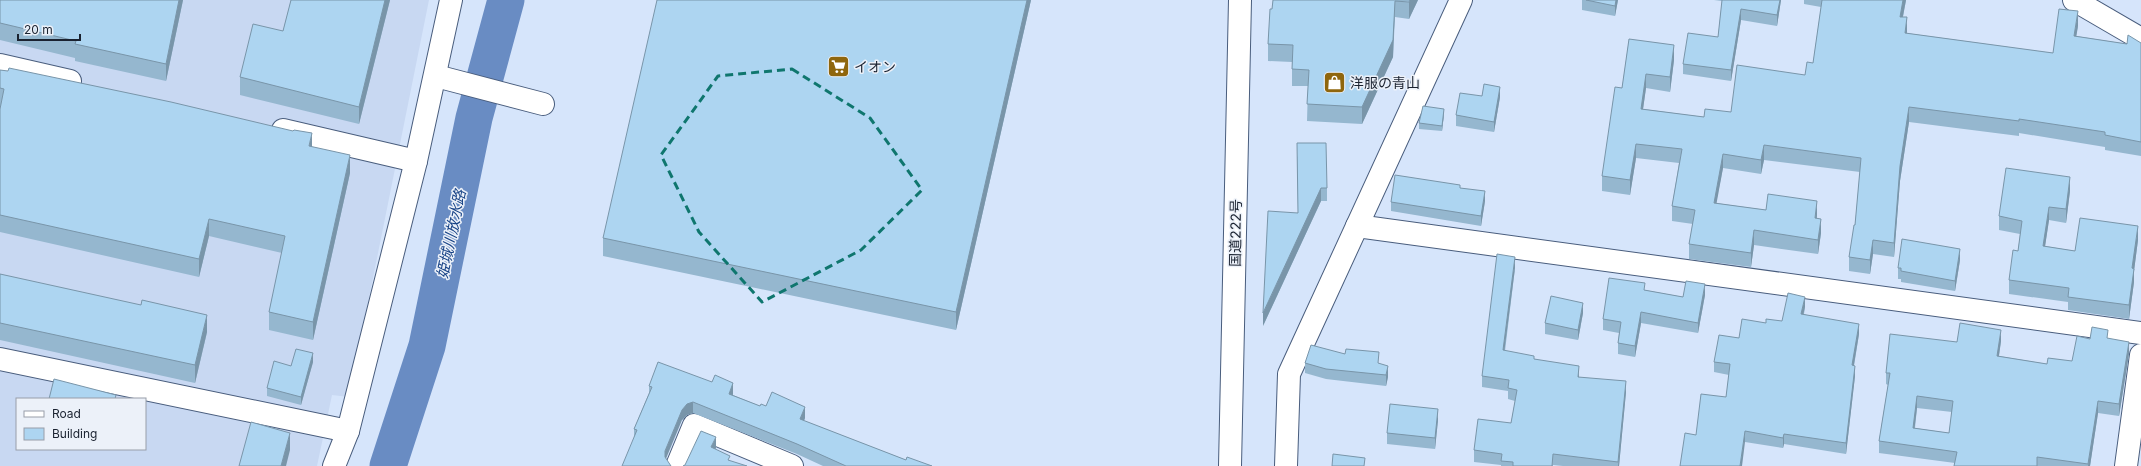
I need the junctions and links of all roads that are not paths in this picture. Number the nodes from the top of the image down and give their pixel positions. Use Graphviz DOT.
graph roads {
  1 [pos="451,0"];
  2 [pos="1240,0"];
  3 [pos="1461,0"];
  4 [pos="2074,0"];
  5 [pos="2141,39"];
  6 [pos="0,65"];
  7 [pos="436,76"];
  8 [pos="92,87"];
  9 [pos="543,104"];
  10 [pos="262,126"];
  11 [pos="416,161"];
  12 [pos="1357,226"];
  13 [pos="2141,333"];
  14 [pos="2141,355"];
  15 [pos="0,359"];
  16 [pos="348,430"];
  17 [pos="334,466"];
  18 [pos="677,466"];
  19 [pos="792,466"];
  20 [pos="1230,466"];
  21 [pos="1286,466"];
  22 [pos="2126,466"];
  1 -- 7 [label="main road"];
  2 -- 20 [label="main road, 国道222号"];
  3 -- 12 [label="main road"];
  4 -- 5 [label="main road"];
  6 -- 8 [label="main road"];
  7 -- 9 [label="main road"];
  7 -- 11 [label="main road"];
  10 -- 11 [label="main road"];
  11 -- 16 [label="main road"];
  12 -- 13 [label="main road"];
  12 -- 21 [label="main road"];
  14 -- 22 [label="main road"];
  15 -- 16 [label="main road"];
  16 -- 17 [label="main road"];
  18 -- 19 [label="main road"];
}
